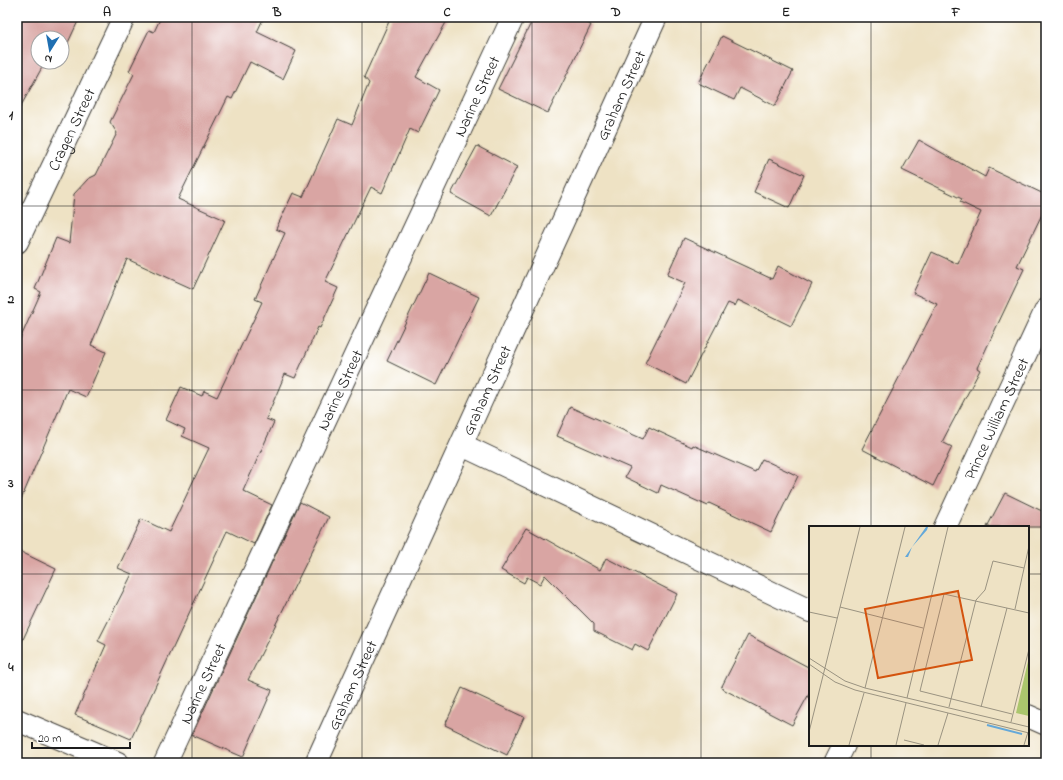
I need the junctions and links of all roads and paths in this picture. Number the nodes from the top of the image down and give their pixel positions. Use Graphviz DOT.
graph roads {
  1 [pos="124,17"];
  2 [pos="513,17"];
  3 [pos="656,17"];
  4 [pos="17,242"];
  5 [pos="1046,310"];
  6 [pos="462,444"];
  7 [pos="945,526"];
  8 [pos="809,611"];
  9 [pos="1029,716"];
  10 [pos="17,720"];
  11 [pos="1046,724"];
  12 [pos="844,746"];
  13 [pos="118,763"];
  14 [pos="165,763"];
  15 [pos="316,763"];
  16 [pos="835,763"];
  1 -- 4 [label="street, Cragen Street"];
  2 -- 14 [label="street, Narine Street"];
  3 -- 6 [label="street, Graham Street"];
  5 -- 7 [label="street, Prince William Street"];
  6 -- 8 [label="street"];
  6 -- 15 [label="street, Graham Street"];
  9 -- 11 [label="street"];
  10 -- 13 [label="street"];
  12 -- 16 [label="street"];
}
